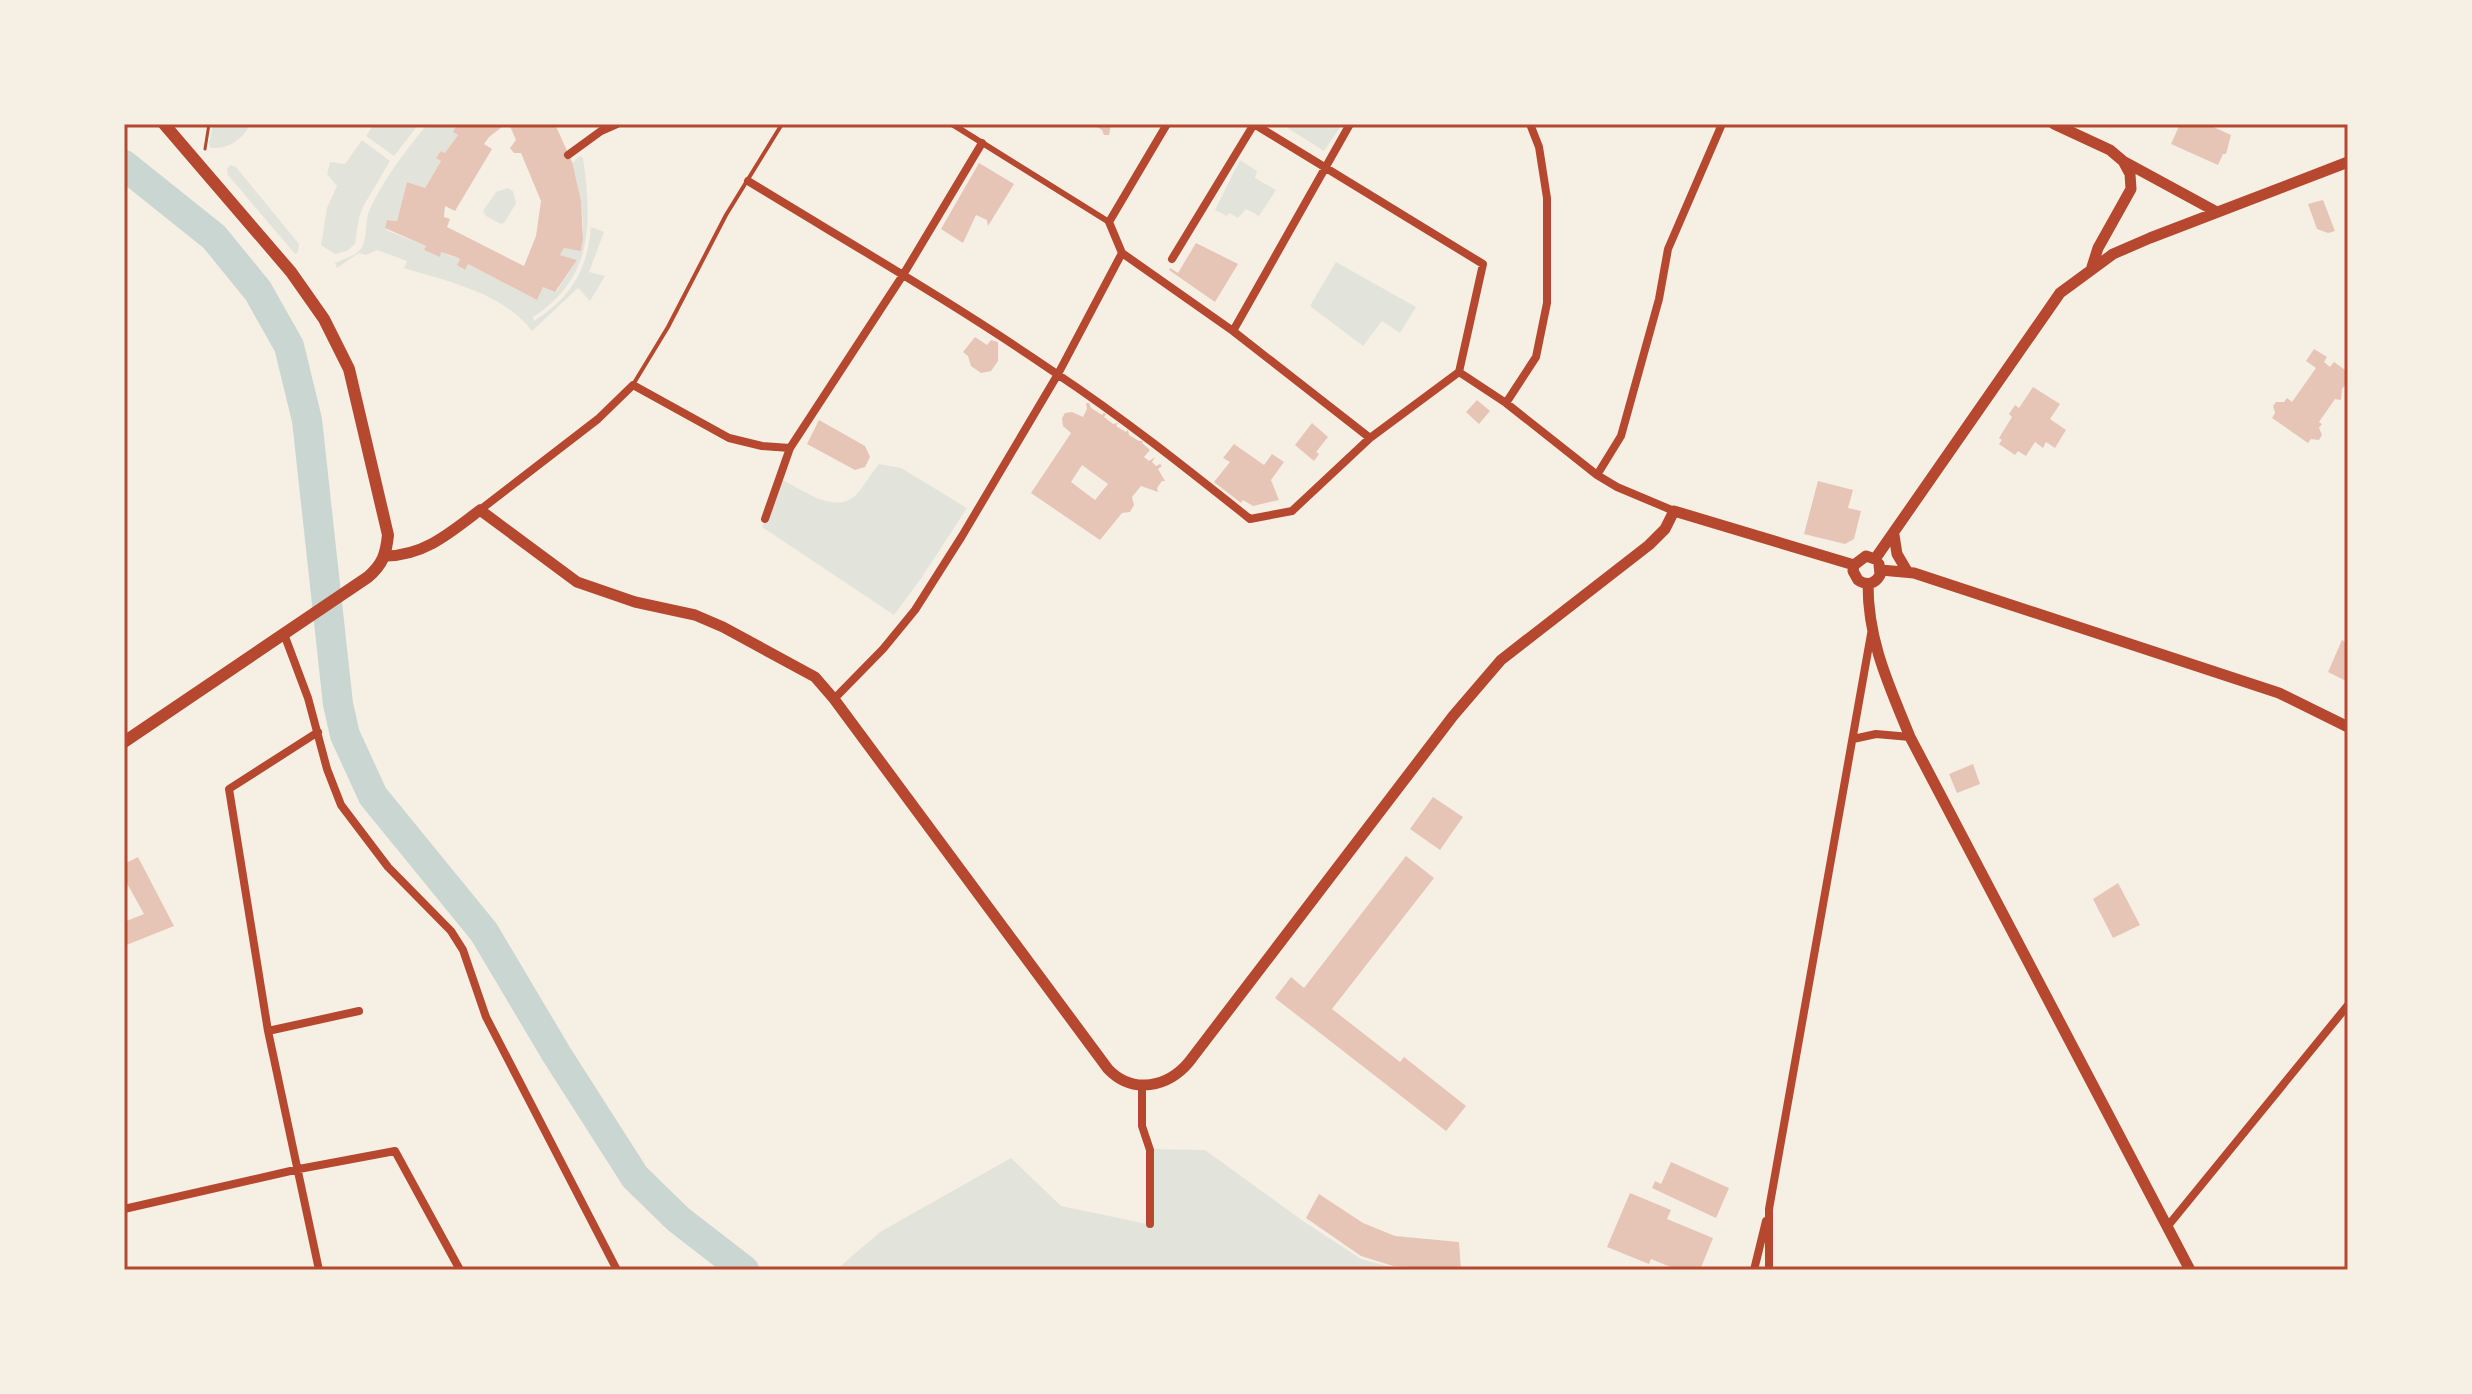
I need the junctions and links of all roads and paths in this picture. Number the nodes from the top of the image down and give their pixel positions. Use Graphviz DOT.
graph roads {
  1 [pos="164,124"];
  2 [pos="209,124"];
  3 [pos="617,124"];
  4 [pos="782,124"];
  5 [pos="952,124"];
  6 [pos="1167,124"];
  7 [pos="1254,124"];
  8 [pos="1350,124"];
  9 [pos="1530,124"];
  10 [pos="1722,124"];
  11 [pos="2054,124"];
  12 [pos="982,143"];
  13 [pos="205,153"];
  14 [pos="568,155"];
  15 [pos="2123,161"];
  16 [pos="2348,162"];
  17 [pos="1325,167"];
  18 [pos="748,181"];
  19 [pos="2215,211"];
  20 [pos="1109,222"];
  21 [pos="1122,253"];
  22 [pos="1172,259"];
  23 [pos="2092,268"];
  24 [pos="903,275"];
  25 [pos="1233,331"];
  26 [pos="1459,372"];
  27 [pos="1058,374"];
  28 [pos="633,385"];
  29 [pos="1506,403"];
  30 [pos="1370,438"];
  31 [pos="790,448"];
  32 [pos="1597,475"];
  33 [pos="480,510"];
  34 [pos="1674,511"];
  35 [pos="765,519"];
  36 [pos="1894,535"];
  37 [pos="386,556"];
  38 [pos="1878,564"];
  39 [pos="1854,565"];
  40 [pos="1907,571"];
  41 [pos="1868,584"];
  42 [pos="289,631"];
  43 [pos="1871,634"];
  44 [pos="834,699"];
  45 [pos="2348,727"];
  46 [pos="318,732"];
  47 [pos="1910,737"];
  48 [pos="1853,739"];
  49 [pos="124,742"];
  50 [pos="2348,1005"];
  51 [pos="359,1011"];
  52 [pos="268,1031"];
  53 [pos="1142,1086"];
  54 [pos="299,1169"];
  55 [pos="124,1209"];
  56 [pos="1769,1209"];
  57 [pos="1150,1224"];
  58 [pos="2167,1227"];
  59 [pos="319,1270"];
  60 [pos="460,1270"];
  61 [pos="617,1270"];
  62 [pos="1754,1270"];
  63 [pos="1769,1270"];
  64 [pos="2190,1270"];
  1 -- 37 [label="main road"];
  2 -- 13 [label="path"];
  3 -- 14 [label="street"];
  4 -- 18 [label="lane"];
  5 -- 12 [label="street"];
  6 -- 20 [label="street"];
  7 -- 17 [label="street"];
  7 -- 22 [label="street"];
  8 -- 17 [label="street"];
  9 -- 29 [label="street"];
  10 -- 32 [label="street"];
  11 -- 15 [label="street"];
  12 -- 20 [label="street"];
  12 -- 24 [label="street"];
  15 -- 19 [label="street"];
  15 -- 23 [label="street"];
  16 -- 19 [label="street"];
  17 -- 25 [label="street"];
  17 -- 26 [label="street"];
  18 -- 24 [label="street"];
  18 -- 28 [label="lane"];
  19 -- 23 [label="street"];
  20 -- 21 [label="street"];
  21 -- 25 [label="street"];
  21 -- 27 [label="street"];
  23 -- 36 [label="street"];
  24 -- 27 [label="street"];
  24 -- 31 [label="street"];
  25 -- 30 [label="street"];
  26 -- 29 [label="street"];
  26 -- 30 [label="street"];
  27 -- 30 [label="street"];
  27 -- 44 [label="street"];
  28 -- 31 [label="street"];
  28 -- 33 [label="street"];
  29 -- 32 [label="street"];
  31 -- 35 [label="street"];
  32 -- 34 [label="street"];
  33 -- 37 [label="street"];
  33 -- 44 [label="street"];
  34 -- 39 [label="street"];
  34 -- 53 [label="street"];
  36 -- 38 [label="street"];
  36 -- 40 [label="street"];
  37 -- 42 [label="main road"];
  38 -- 39 [label="street"];
  38 -- 40 [label="street"];
  38 -- 41 [label="street"];
  39 -- 41 [label="street"];
  40 -- 45 [label="street"];
  41 -- 43 [label="street"];
  42 -- 46 [label="street"];
  42 -- 49 [label="main road"];
  43 -- 47 [label="street"];
  43 -- 48 [label="street"];
  44 -- 53 [label="street"];
  46 -- 52 [label="street"];
  46 -- 61 [label="street"];
  47 -- 48 [label="street"];
  47 -- 58 [label="street"];
  48 -- 56 [label="street"];
  50 -- 58 [label="street"];
  51 -- 52 [label="street"];
  52 -- 54 [label="street"];
  53 -- 57 [label="street"];
  54 -- 55 [label="street"];
  54 -- 59 [label="street"];
  54 -- 60 [label="street"];
  56 -- 62 [label="street"];
  56 -- 63 [label="street"];
  58 -- 64 [label="street"];
}
